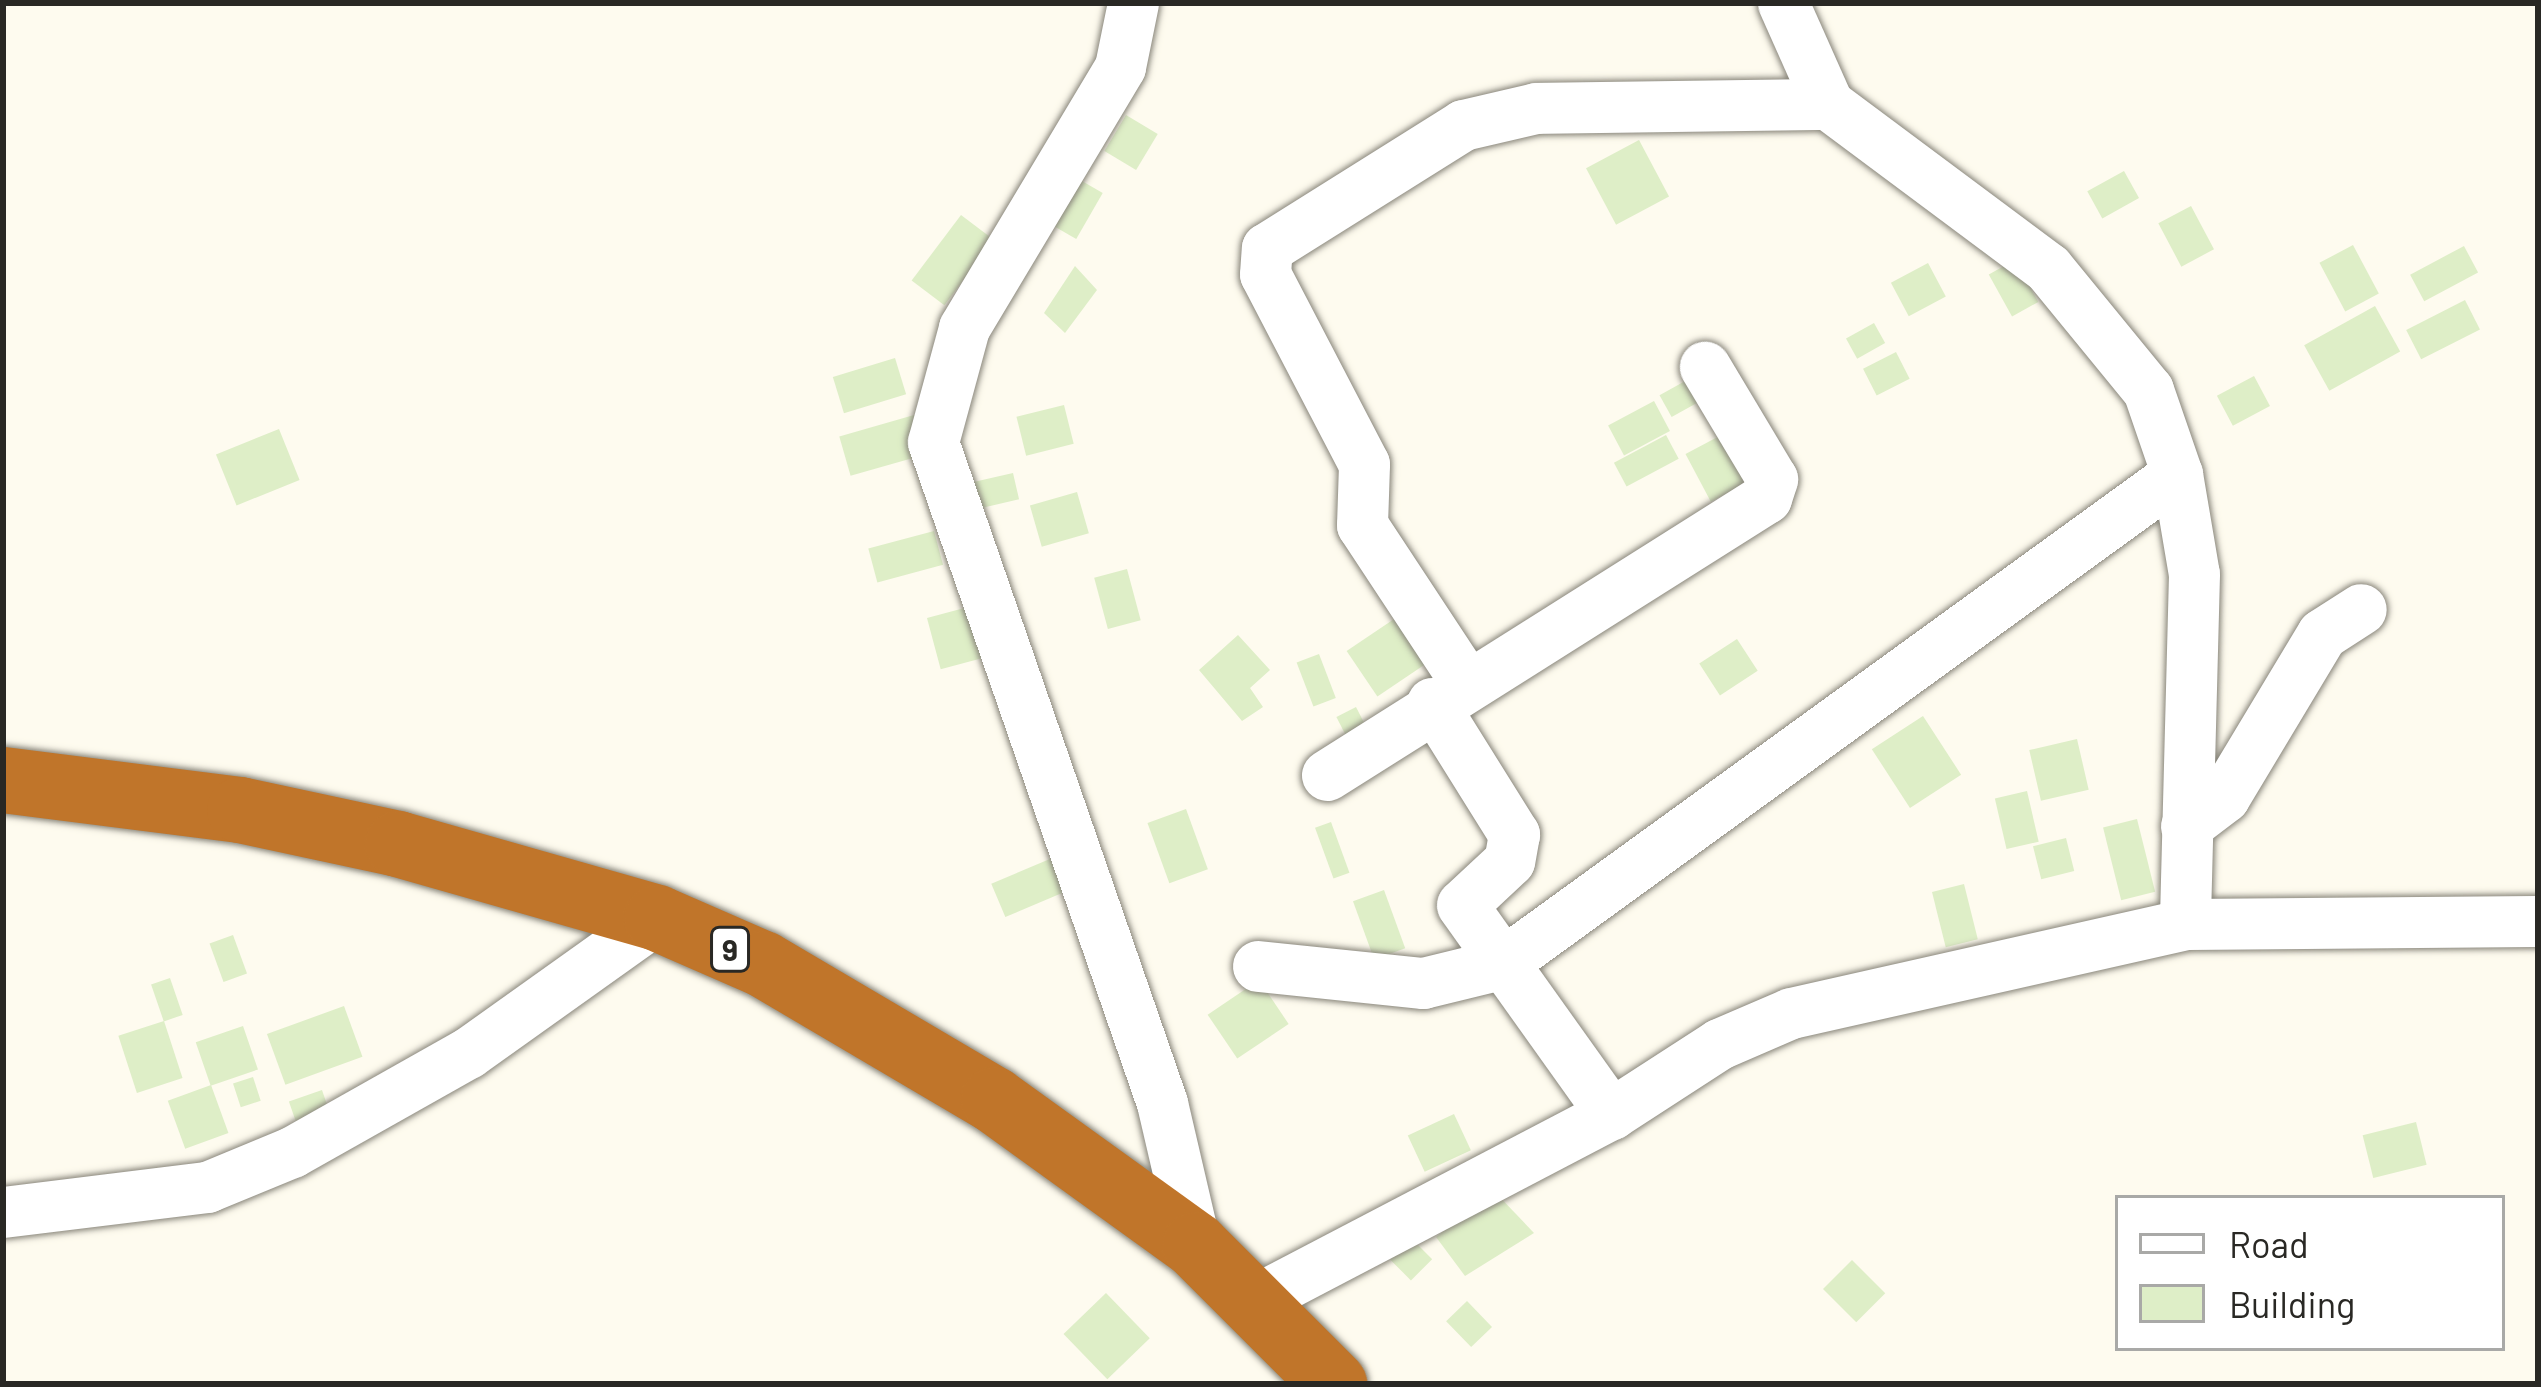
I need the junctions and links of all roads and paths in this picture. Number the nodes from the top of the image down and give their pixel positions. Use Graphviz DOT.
graph roads {
  1 [pos="1133,3"];
  2 [pos="1783,3"];
  3 [pos="1828,104"];
  4 [pos="1706,367"];
  5 [pos="2177,474"];
  6 [pos="2361,609"];
  7 [pos="1448,692"];
  8 [pos="1327,775"];
  9 [pos="3,780"];
  10 [pos="2186,826"];
  11 [pos="657,918"];
  12 [pos="2538,921"];
  13 [pos="2185,924"];
  14 [pos="1501,964"];
  15 [pos="1258,966"];
  16 [pos="1611,1114"];
  17 [pos="3,1212"];
  18 [pos="1195,1245"];
  19 [pos="1253,1301"];
  20 [pos="1334,1384"];
  1 -- 18 [label="street"];
  2 -- 3 [label="street"];
  3 -- 5 [label="street"];
  3 -- 7 [label="street"];
  4 -- 7 [label="street"];
  5 -- 10 [label="street"];
  5 -- 14 [label="street"];
  6 -- 10 [label="street"];
  7 -- 8 [label="street"];
  7 -- 14 [label="street"];
  9 -- 11 [label="highway, 9"];
  10 -- 13 [label="street"];
  11 -- 17 [label="street"];
  11 -- 18 [label="highway, 9"];
  12 -- 13 [label="street"];
  13 -- 16 [label="street"];
  14 -- 15 [label="street"];
  14 -- 16 [label="street"];
  16 -- 19 [label="street"];
  18 -- 19 [label="highway, 9"];
  19 -- 20 [label="highway, 9"];
}
